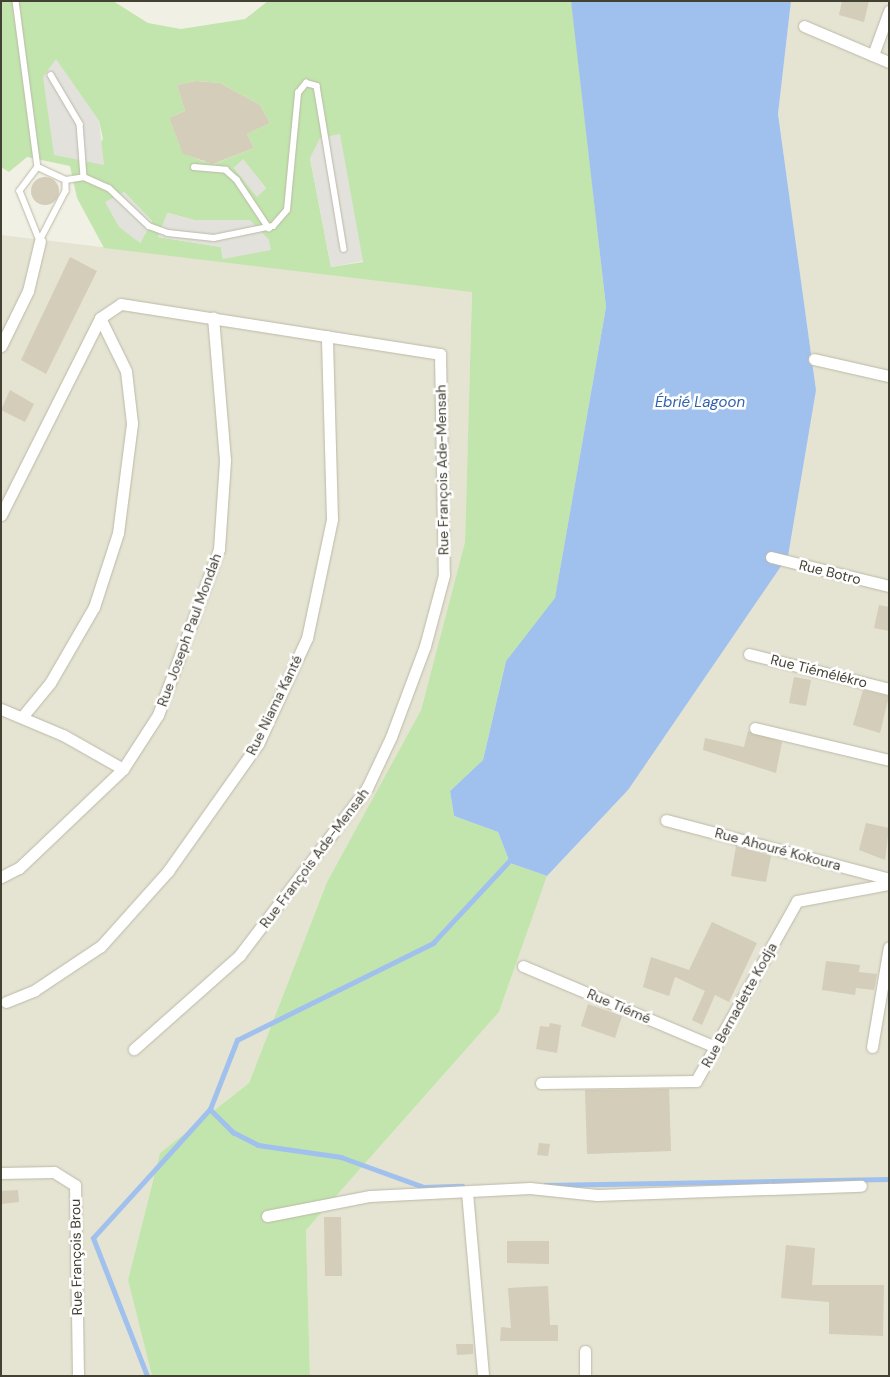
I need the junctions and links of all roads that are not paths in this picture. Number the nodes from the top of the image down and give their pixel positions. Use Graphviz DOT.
graph roads {
  1 [pos="16,1"];
  2 [pos="889,11"];
  3 [pos="804,26"];
  4 [pos="873,55"];
  5 [pos="889,62"];
  6 [pos="51,75"];
  7 [pos="38,167"];
  8 [pos="194,168"];
  9 [pos="84,177"];
  10 [pos="66,180"];
  11 [pos="269,228"];
  12 [pos="40,241"];
  13 [pos="344,249"];
  14 [pos="100,318"];
  15 [pos="213,318"];
  16 [pos="327,336"];
  17 [pos="1,346"];
  18 [pos="814,359"];
  19 [pos="889,376"];
  20 [pos="1,514"];
  21 [pos="771,557"];
  22 [pos="889,586"];
  23 [pos="749,654"];
  24 [pos="889,689"];
  25 [pos="1,709"];
  26 [pos="22,717"];
  27 [pos="755,728"];
  28 [pos="889,760"];
  29 [pos="123,769"];
  30 [pos="666,820"];
  31 [pos="1,877"];
  32 [pos="889,879"];
  33 [pos="889,884"];
  34 [pos="889,947"];
  35 [pos="523,966"];
  36 [pos="6,1002"];
  37 [pos="716,1047"];
  38 [pos="872,1048"];
  39 [pos="134,1049"];
  40 [pos="541,1083"];
  41 [pos="1,1173"];
  42 [pos="861,1186"];
  43 [pos="467,1192"];
  44 [pos="267,1216"];
  45 [pos="585,1351"];
  46 [pos="78,1376"];
  47 [pos="483,1376"];
  48 [pos="585,1376"];
  1 -- 7 [label="lane"];
  2 -- 4 [label="street"];
  3 -- 4 [label="street"];
  4 -- 5 [label="street"];
  6 -- 9 [label="lane"];
  7 -- 10 [label="lane"];
  7 -- 12 [label="lane"];
  8 -- 11 [label="lane"];
  9 -- 10 [label="lane"];
  9 -- 11 [label="lane"];
  10 -- 12 [label="lane"];
  11 -- 13 [label="lane"];
  12 -- 17 [label="street"];
  14 -- 15 [label="street, Rue François Ade-Mensah"];
  14 -- 20 [label="street, Rue François Ade-Mensah"];
  14 -- 26 [label="street"];
  15 -- 16 [label="street, Rue François Ade-Mensah"];
  15 -- 29 [label="street, Rue Joseph Paul Mondah"];
  16 -- 36 [label="street, Rue Niama Kanté"];
  16 -- 39 [label="street, Rue François Ade-Mensah"];
  18 -- 19 [label="street"];
  21 -- 22 [label="street, Rue Botro"];
  23 -- 24 [label="street, Rue Tiémélékro"];
  25 -- 26 [label="street"];
  26 -- 29 [label="street"];
  27 -- 28 [label="street"];
  29 -- 31 [label="street, Rue Joseph Paul Mondah"];
  30 -- 32 [label="street, Rue Ahouré Kokoura"];
  33 -- 37 [label="street, Rue Bernadette Kodja"];
  34 -- 38 [label="street"];
  35 -- 37 [label="street, Rue Tiémé"];
  37 -- 40 [label="street, Rue Bernadette Kodja"];
  41 -- 46 [label="street, Rue François Brou"];
  42 -- 43 [label="street"];
  43 -- 44 [label="street"];
  43 -- 47 [label="street"];
  45 -- 48 [label="street"];
}
